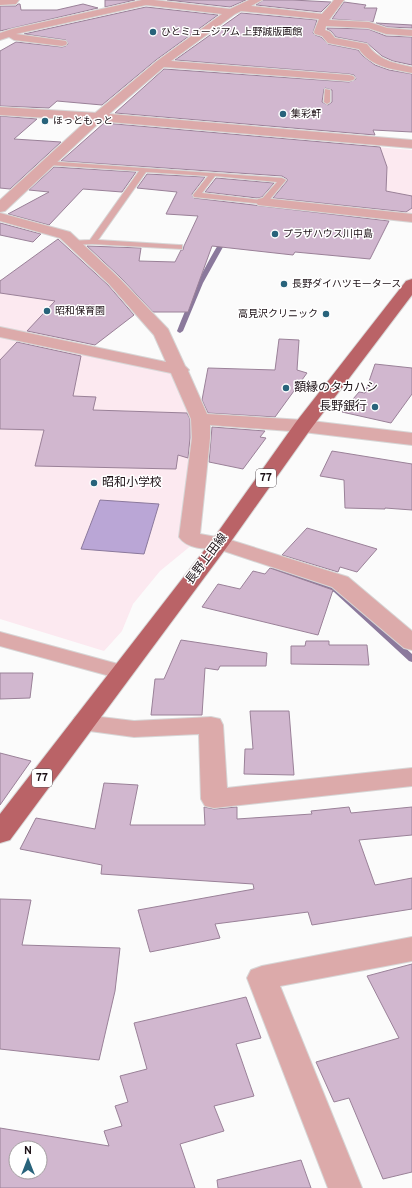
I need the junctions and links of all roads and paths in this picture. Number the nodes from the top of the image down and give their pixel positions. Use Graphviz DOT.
graph roads {
  1 [pos="14,0"];
  2 [pos="257,0"];
  3 [pos="339,0"];
  4 [pos="144,1"];
  5 [pos="0,2"];
  6 [pos="236,10"];
  7 [pos="324,20"];
  8 [pos="412,32"];
  9 [pos="3,34"];
  10 [pos="62,43"];
  11 [pos="174,54"];
  12 [pos="197,55"];
  13 [pos="380,62"];
  14 [pos="161,63"];
  15 [pos="412,70"];
  16 [pos="349,78"];
  17 [pos="327,90"];
  18 [pos="327,102"];
  19 [pos="0,111"];
  20 [pos="98,117"];
  21 [pos="412,144"];
  22 [pos="49,162"];
  23 [pos="144,170"];
  24 [pos="213,174"];
  25 [pos="6,196"];
  26 [pos="263,202"];
  27 [pos="0,208"];
  28 [pos="0,217"];
  29 [pos="412,218"];
  30 [pos="92,242"];
  31 [pos="72,243"];
  32 [pos="179,246"];
  33 [pos="412,284"];
  34 [pos="0,332"];
  35 [pos="180,370"];
  36 [pos="200,419"];
  37 [pos="303,426"];
  38 [pos="412,439"];
  39 [pos="220,543"];
  40 [pos="0,639"];
  41 [pos="412,643"];
  42 [pos="121,672"];
  43 [pos="84,723"];
  44 [pos="412,777"];
  45 [pos="0,833"];
  46 [pos="412,948"];
  47 [pos="345,1188"];
  1 -- 5 [label="street"];
  2 -- 6 [label="street"];
  3 -- 7 [label="street"];
  4 -- 6 [label="street"];
  4 -- 9 [label="street"];
  6 -- 7 [label="street"];
  6 -- 11 [label="street"];
  7 -- 8 [label="street"];
  7 -- 13 [label="street"];
  9 -- 10 [label="street"];
  11 -- 12 [label="street"];
  11 -- 14 [label="street"];
  13 -- 15 [label="street"];
  13 -- 16 [label="street"];
  14 -- 16 [label="street"];
  14 -- 20 [label="street"];
  16 -- 17 [label="street"];
  17 -- 18 [label="lane"];
  19 -- 20 [label="street"];
  20 -- 21 [label="street"];
  20 -- 22 [label="street"];
  22 -- 23 [label="lane"];
  22 -- 25 [label="street"];
  23 -- 24 [label="lane"];
  23 -- 30 [label="lane"];
  24 -- 26 [label="lane"];
  24 -- 26 [label="lane"];
  25 -- 27 [label="street"];
  26 -- 29 [label="street"];
  28 -- 31 [label="street"];
  30 -- 31 [label="lane"];
  30 -- 32 [label="lane"];
  31 -- 35 [label="street"];
  33 -- 37 [label="main road, 長野上田線 / 77"];
  34 -- 35 [label="street"];
  35 -- 36 [label="street"];
  36 -- 37 [label="street"];
  36 -- 39 [label="street"];
  37 -- 38 [label="street"];
  37 -- 39 [label="main road, 長野上田線 / 77"];
  39 -- 41 [label="street"];
  39 -- 42 [label="main road, 長野上田線 / 77"];
  40 -- 42 [label="street"];
  42 -- 43 [label="main road, 長野上田線 / 77"];
  43 -- 44 [label="street"];
  43 -- 45 [label="main road, 長野上田線 / 77"];
  46 -- 47 [label="street"];
}
